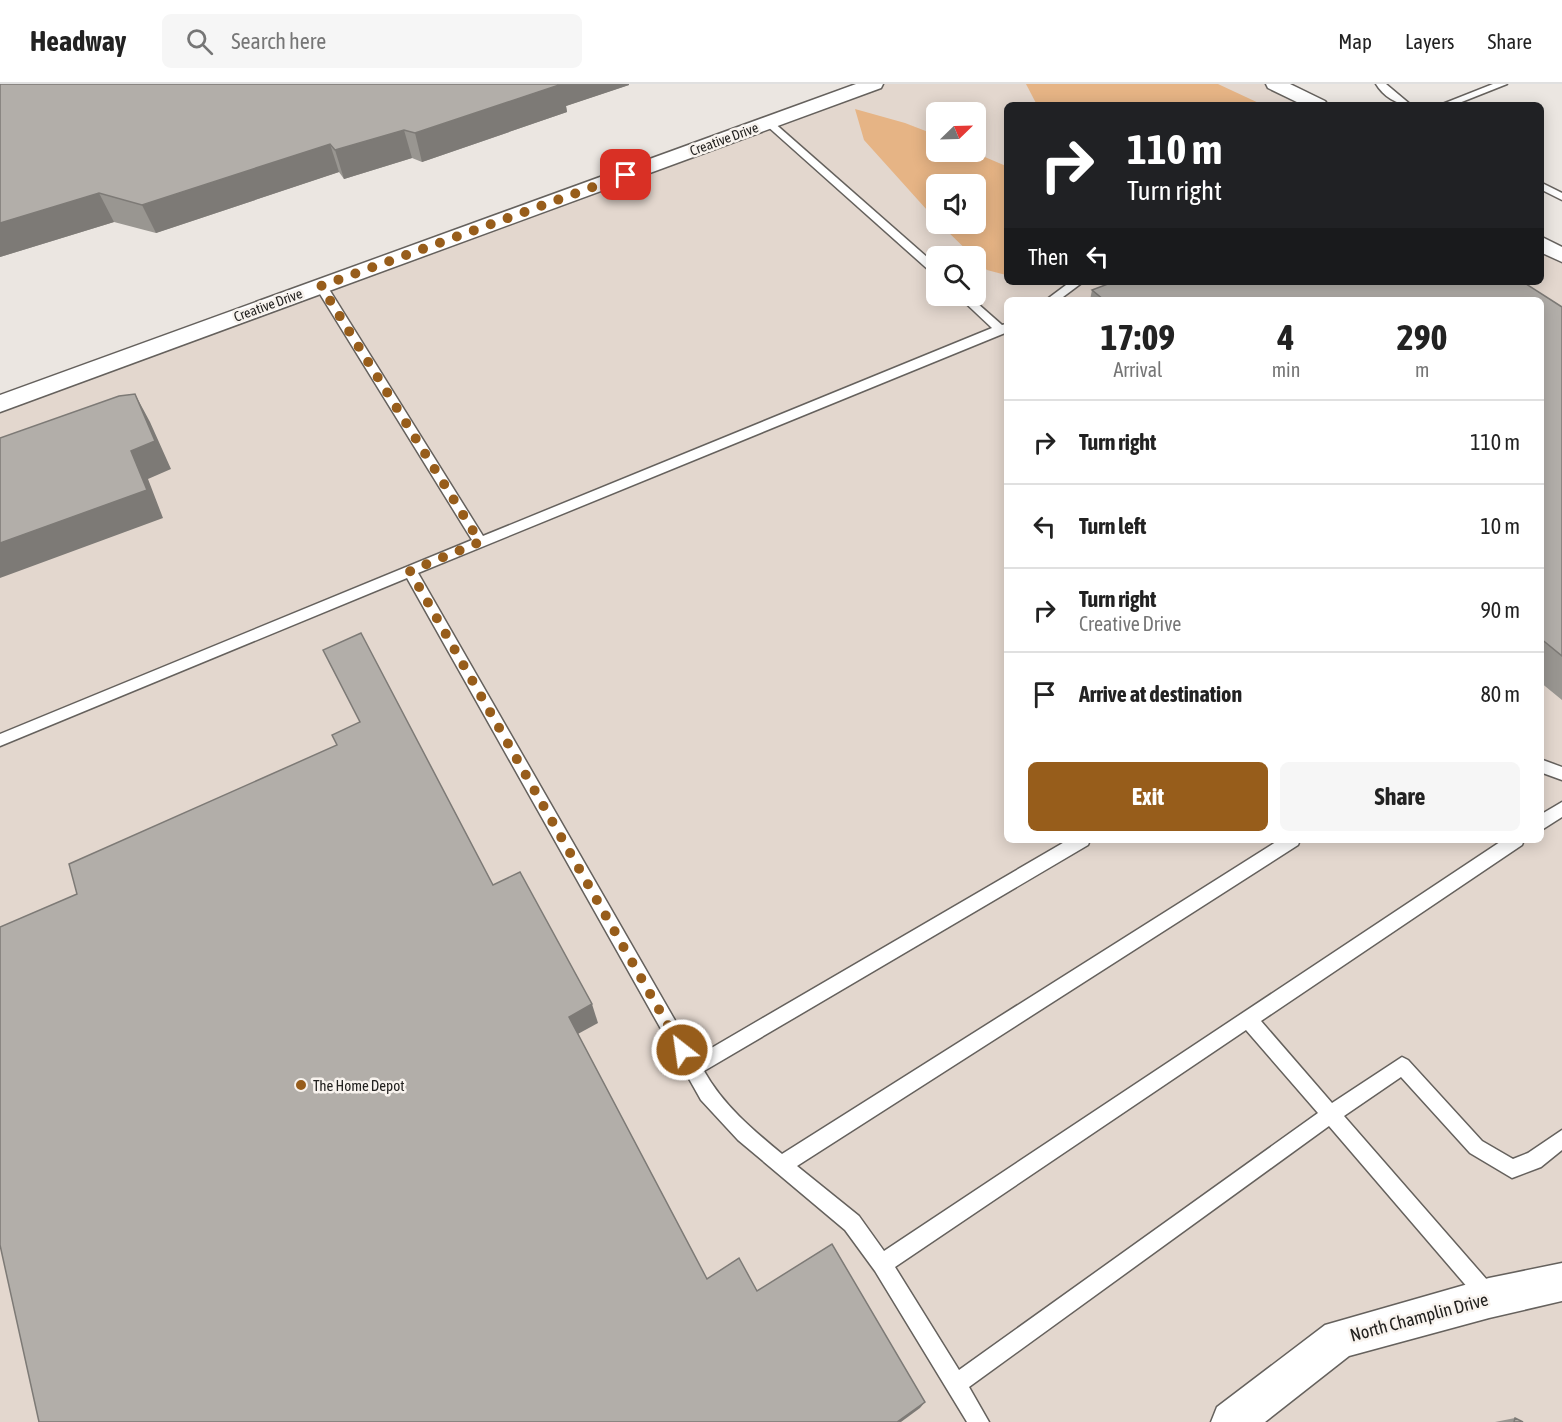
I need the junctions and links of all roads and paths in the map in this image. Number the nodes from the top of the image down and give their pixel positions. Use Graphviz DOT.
graph roads {
  1 [pos="874,84"];
  2 [pos="1275,84"];
  3 [pos="1381,84"];
  4 [pos="1502,84"];
  5 [pos="1312,102"];
  6 [pos="1402,102"];
  7 [pos="1453,102"];
  8 [pos="769,123"];
  9 [pos="1544,187"];
  10 [pos="1562,197"];
  11 [pos="1544,245"];
  12 [pos="1562,256"];
  13 [pos="926,262"];
  14 [pos="1073,285"];
  15 [pos="321,286"];
  16 [pos="1056,297"];
  17 [pos="975,306"];
  18 [pos="1004,329"];
  19 [pos="0,404"];
  20 [pos="480,542"];
  21 [pos="410,571"];
  22 [pos="0,740"];
  23 [pos="1544,767"];
  24 [pos="1562,774"];
  25 [pos="1562,809"];
  26 [pos="1544,821"];
  27 [pos="1077,843"];
  28 [pos="1287,843"];
  29 [pos="1512,843"];
  30 [pos="1248,1019"];
  31 [pos="693,1068"];
  32 [pos="1331,1114"];
  33 [pos="1562,1139"];
  34 [pos="781,1165"];
  35 [pos="882,1264"];
  36 [pos="1562,1282"];
  37 [pos="1489,1298"];
  38 [pos="956,1384"];
  39 [pos="978,1422"];
  40 [pos="1232,1422"];
  1 -- 8 [label="street, Creative Drive"];
  2 -- 5 [label="street"];
  3 -- 6 [label="lane"];
  4 -- 7 [label="lane"];
  8 -- 13 [label="lane"];
  8 -- 15 [label="street, Creative Drive"];
  9 -- 10 [label="lane"];
  11 -- 12 [label="street"];
  14 -- 16 [label="lane"];
  15 -- 19 [label="street, Creative Drive"];
  15 -- 20 [label="lane"];
  17 -- 18 [label="lane"];
  18 -- 20 [label="lane"];
  20 -- 21 [label="lane"];
  21 -- 22 [label="lane"];
  21 -- 31 [label="lane"];
  23 -- 24 [label="lane"];
  25 -- 26 [label="lane"];
  27 -- 31 [label="lane"];
  28 -- 34 [label="lane"];
  29 -- 30 [label="lane"];
  30 -- 32 [label="lane"];
  30 -- 35 [label="lane"];
  31 -- 34 [label="lane"];
  32 -- 33 [label="lane"];
  32 -- 37 [label="lane"];
  32 -- 38 [label="lane"];
  34 -- 35 [label="lane"];
  35 -- 38 [label="lane"];
  36 -- 37 [label="street, North Champlin Drive"];
  37 -- 40 [label="street, North Champlin Drive"];
  38 -- 39 [label="lane"];
}
